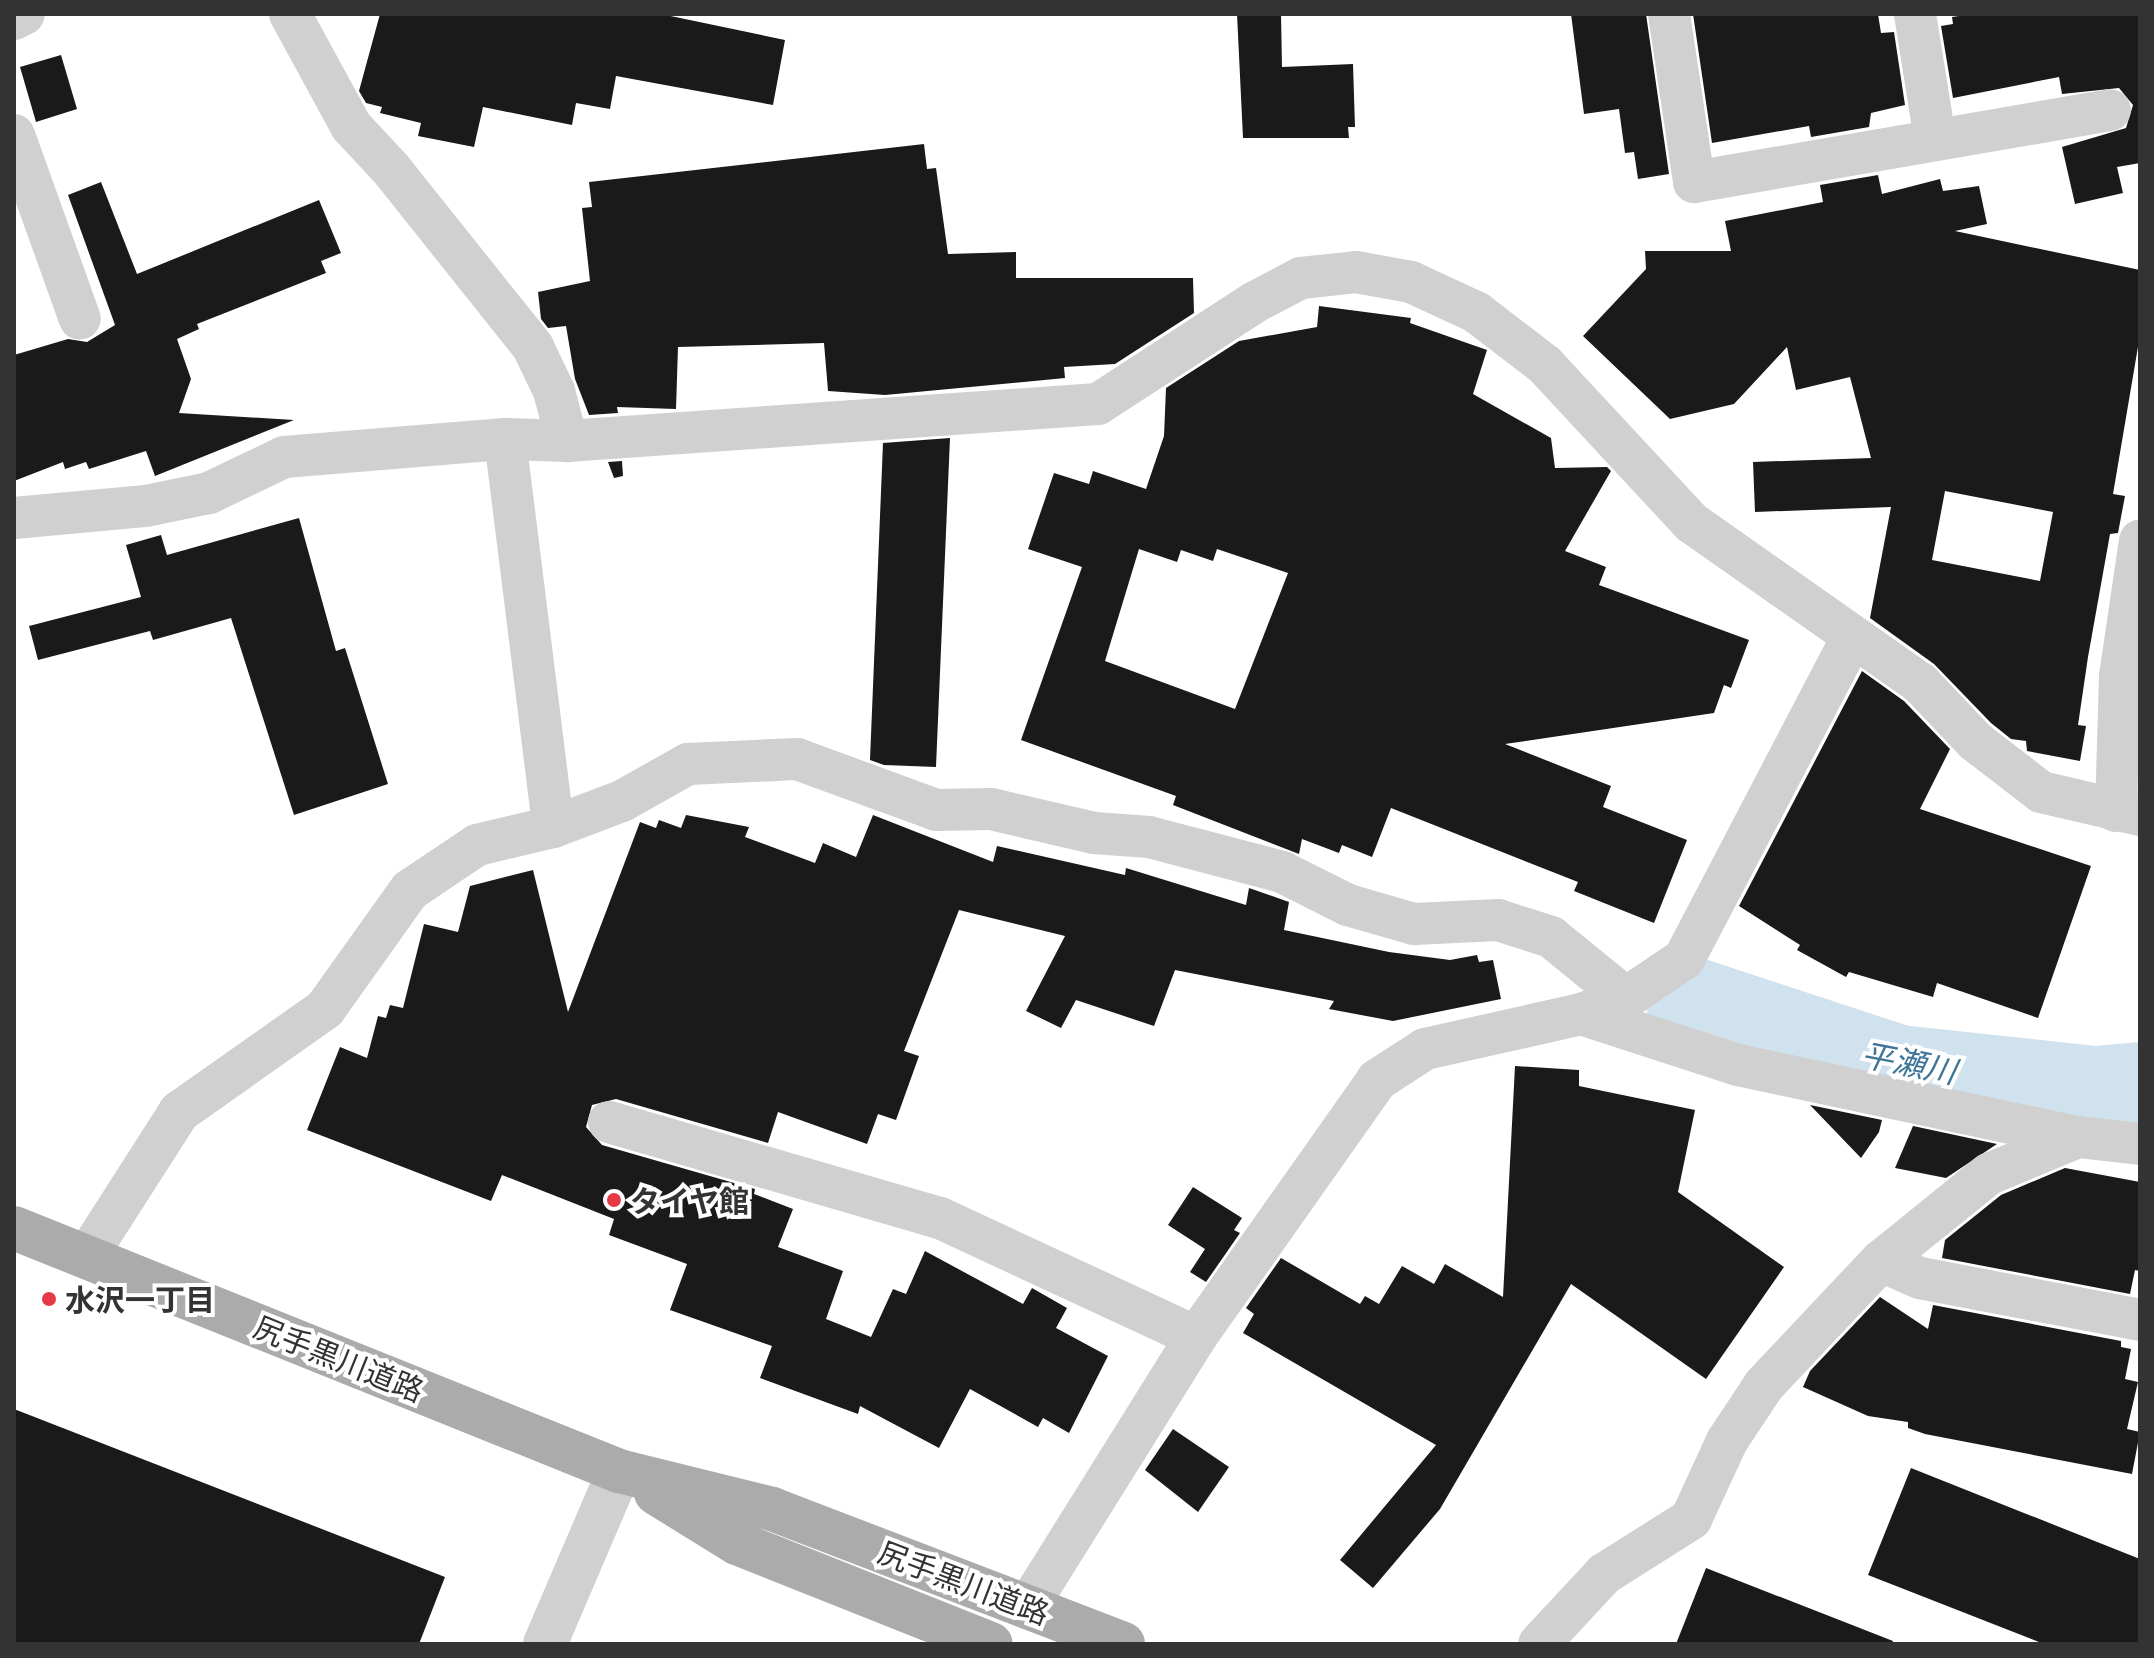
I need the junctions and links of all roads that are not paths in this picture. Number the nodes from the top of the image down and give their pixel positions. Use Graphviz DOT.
graph roads {
  1 [pos="24,14"];
  2 [pos="290,14"];
  3 [pos="1669,14"];
  4 [pos="1915,14"];
  5 [pos="14,19"];
  6 [pos="2110,110"];
  7 [pos="14,135"];
  8 [pos="1935,139"];
  9 [pos="80,319"];
  10 [pos="505,439"];
  11 [pos="567,441"];
  12 [pos="14,518"];
  13 [pos="2140,540"];
  14 [pos="1852,638"];
  15 [pos="2128,813"];
  16 [pos="553,827"];
  17 [pos="1626,998"];
  18 [pos="1581,1014"];
  19 [pos="609,1122"];
  20 [pos="2078,1137"];
  21 [pos="2140,1144"];
  22 [pos="14,1228"];
  23 [pos="87,1256"];
  24 [pos="1881,1261"];
  25 [pos="2140,1320"];
  26 [pos="1196,1337"];
  27 [pos="619,1471"];
  28 [pos="1028,1606"];
  29 [pos="545,1644"];
  30 [pos="991,1644"];
  31 [pos="1123,1644"];
  32 [pos="1539,1644"];
  1 -- 5 [label="street"];
  2 -- 11 [label="street"];
  3 -- 8 [label="street"];
  4 -- 8 [label="street"];
  6 -- 8 [label="street"];
  7 -- 9 [label="street"];
  10 -- 11 [label="street"];
  10 -- 12 [label="street"];
  10 -- 16 [label="street"];
  11 -- 14 [label="street"];
  13 -- 15 [label="street"];
  14 -- 15 [label="street"];
  14 -- 17 [label="street"];
  16 -- 17 [label="street"];
  16 -- 23 [label="street"];
  17 -- 18 [label="street"];
  18 -- 20 [label="street"];
  18 -- 26 [label="street"];
  19 -- 26 [label="street"];
  20 -- 21 [label="street"];
  20 -- 24 [label="street"];
  22 -- 23 [label="main road, 尻手黒川道路"];
  23 -- 27 [label="main road, 尻手黒川道路"];
  24 -- 25 [label="street"];
  24 -- 32 [label="street"];
  26 -- 28 [label="street"];
  27 -- 28 [label="main road, 尻手黒川道路"];
  27 -- 29 [label="street"];
  27 -- 30 [label="main road, 尻手黒川道路"];
  28 -- 31 [label="main road, 尻手黒川道路"];
}
